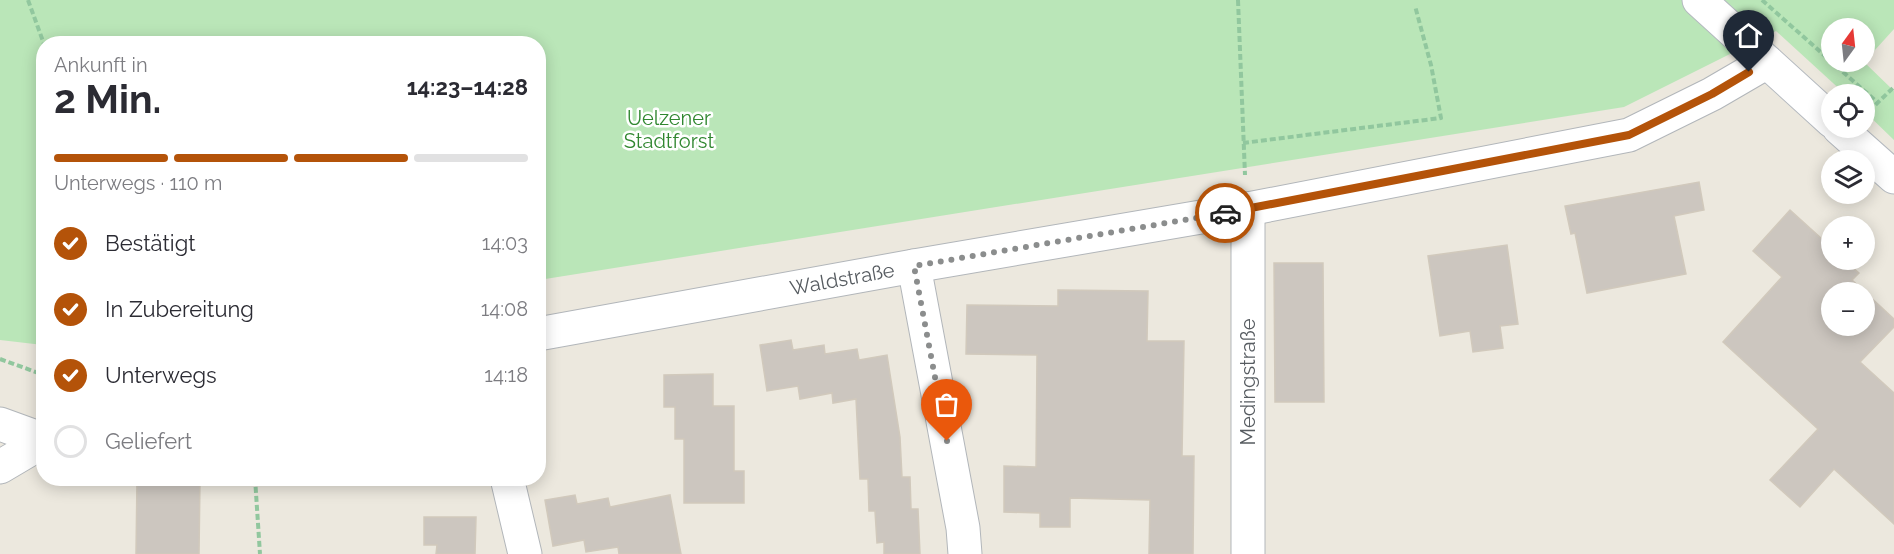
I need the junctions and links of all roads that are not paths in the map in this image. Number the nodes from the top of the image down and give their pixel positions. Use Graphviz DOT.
graph roads {
  1 [pos="1699,0"];
  2 [pos="1767,62"];
  3 [pos="1821,111"];
  4 [pos="1850,138"];
  5 [pos="1894,177"];
  6 [pos="1248,209"];
  7 [pos="914,266"];
  8 [pos="546,333"];
  9 [pos="0,423"];
  10 [pos="36,438"];
  11 [pos="36,446"];
  12 [pos="0,467"];
  13 [pos="509,486"];
  14 [pos="525,554"];
  15 [pos="965,554"];
  16 [pos="1248,554"];
  1 -- 2 [label="street"];
  2 -- 3 [label="street"];
  2 -- 6 [label="street, Waldstraße"];
  4 -- 5 [label="street"];
  6 -- 7 [label="street, Waldstraße"];
  6 -- 16 [label="street, Medingstraße"];
  7 -- 8 [label="street, Waldstraße"];
  7 -- 15 [label="street"];
  9 -- 10 [label="street"];
  11 -- 12 [label="street"];
  13 -- 14 [label="street"];
}
